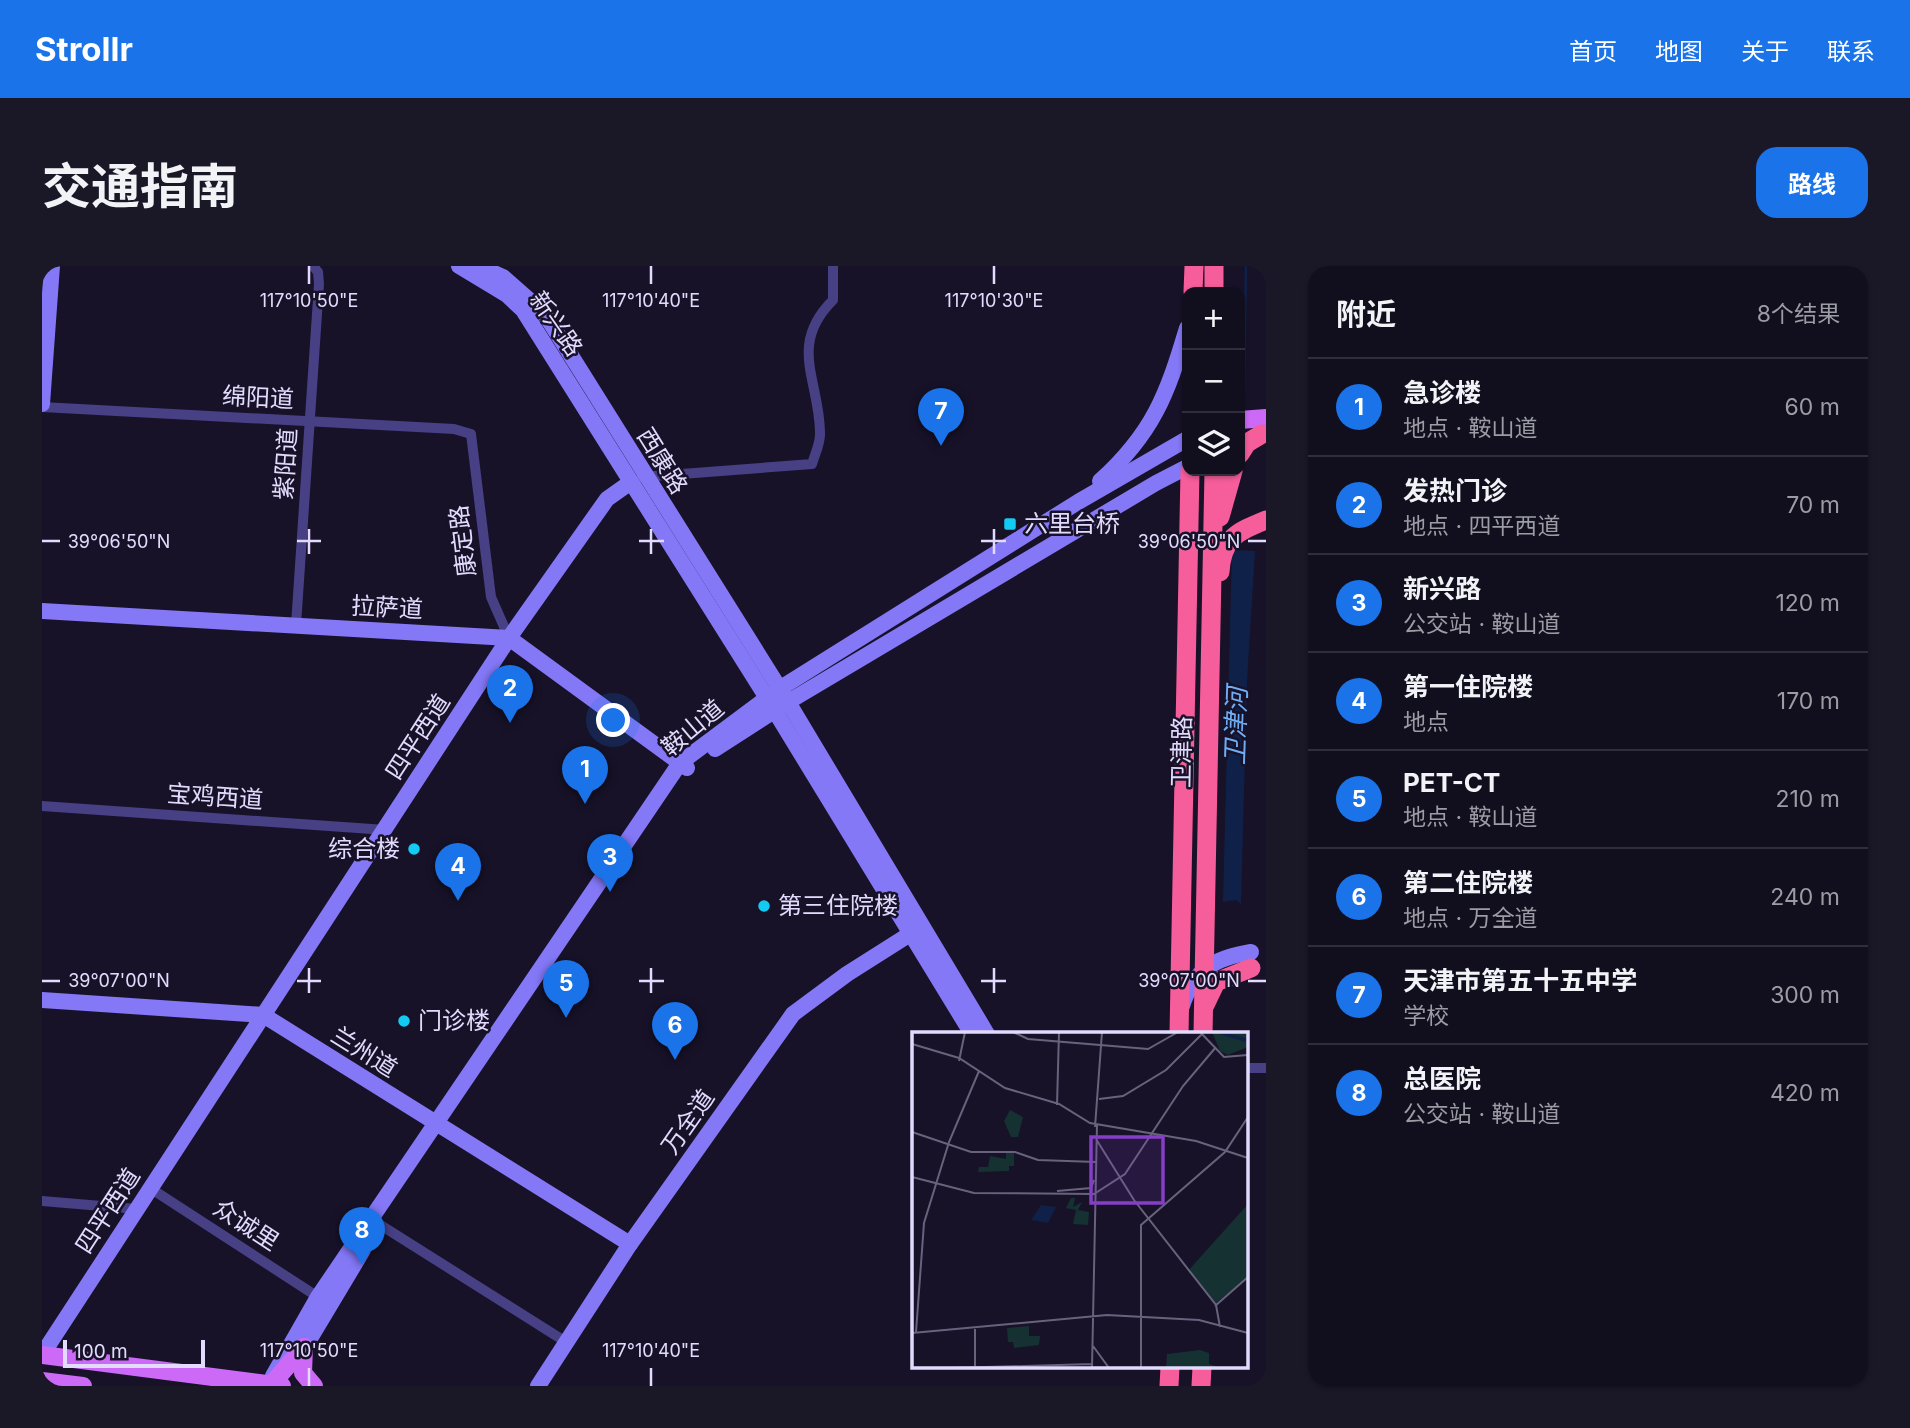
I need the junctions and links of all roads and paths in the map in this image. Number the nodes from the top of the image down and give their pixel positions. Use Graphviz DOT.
graph roads {
  1 [pos="313,266"];
  2 [pos="459,266"];
  3 [pos="478,266"];
  4 [pos="833,266"];
  5 [pos="1194,266"];
  6 [pos="1214,266"];
  7 [pos="51,269"];
  8 [pos="507,272"];
  9 [pos="1193,287"];
  10 [pos="1214,287"];
  11 [pos="1182,343"];
  12 [pos="42,405"];
  13 [pos="310,421"];
  14 [pos="1245,422"];
  15 [pos="1264,429"];
  16 [pos="471,435"];
  17 [pos="1245,439"];
  18 [pos="1182,442"];
  19 [pos="1245,446"];
  20 [pos="1182,472"];
  21 [pos="1189,476"];
  22 [pos="1214,476"];
  23 [pos="1232,476"];
  24 [pos="638,479"];
  25 [pos="1078,502"];
  26 [pos="1266,520"];
  27 [pos="1210,562"];
  28 [pos="42,611"];
  29 [pos="296,625"];
  30 [pos="509,638"];
  31 [pos="1208,676"];
  32 [pos="777,700"];
  33 [pos="684,765"];
  34 [pos="42,806"];
  35 [pos="386,830"];
  36 [pos="915,931"];
  37 [pos="1180,959"];
  38 [pos="1204,959"];
  39 [pos="1259,960"];
  40 [pos="42,1000"];
  41 [pos="1180,1012"];
  42 [pos="1203,1012"];
  43 [pos="263,1015"];
  44 [pos="971,1032"];
  45 [pos="986,1032"];
  46 [pos="1179,1032"];
  47 [pos="1203,1032"];
  48 [pos="1248,1068"];
  49 [pos="1266,1068"];
  50 [pos="439,1125"];
  51 [pos="150,1188"];
  52 [pos="42,1201"];
  53 [pos="136,1209"];
  54 [pos="375,1222"];
  55 [pos="630,1244"];
  56 [pos="318,1297"];
  57 [pos="566,1342"];
  58 [pos="304,1347"];
  59 [pos="42,1355"];
  60 [pos="284,1357"];
  61 [pos="1170,1368"];
  62 [pos="1202,1368"];
  63 [pos="224,1378"];
  64 [pos="42,1381"];
  65 [pos="274,1385"];
  66 [pos="83,1386"];
  67 [pos="314,1386"];
  68 [pos="538,1386"];
  69 [pos="1169,1386"];
  70 [pos="1202,1386"];
  1 -- 13 [label="street, 紫阳道"];
  2 -- 24 [label="main road, 新兴路"];
  3 -- 8 [label="main road, 西康路"];
  4 -- 24 [label="street"];
  5 -- 9 [label="highway"];
  6 -- 10 [label="highway"];
  7 -- 12 [label="main road"];
  8 -- 24 [label="main road, 西康路"];
  11 -- 25 [label="main road"];
  12 -- 13 [label="street, 绵阳道"];
  13 -- 16 [label="street, 绵阳道"];
  13 -- 29 [label="street, 紫阳道"];
  14 -- 15 [label="main road"];
  15 -- 17 [label="main road"];
  15 -- 19 [label="highway"];
  16 -- 30 [label="street, 康定路"];
  18 -- 25 [label="main road, 鞍山道"];
  20 -- 32 [label="main road, 鞍山道"];
  21 -- 37 [label="highway, 卫津路"];
  22 -- 27 [label="highway, 卫津路"];
  23 -- 27 [label="highway"];
  24 -- 30 [label="main road, 四平西道"];
  24 -- 32 [label="main road, 新兴路"];
  25 -- 32 [label="main road, 鞍山道"];
  26 -- 31 [label="highway"];
  27 -- 31 [label="highway, 卫津路"];
  28 -- 29 [label="main road, 拉萨道"];
  29 -- 30 [label="main road, 拉萨道"];
  30 -- 33 [label="main road"];
  30 -- 35 [label="main road, 四平西道"];
  31 -- 38 [label="highway, 卫津路"];
  32 -- 33 [label="main road, 鞍山道"];
  32 -- 36 [label="main road, 新兴路"];
  33 -- 50 [label="main road, 鞍山道"];
  34 -- 35 [label="street, 宝鸡西道"];
  35 -- 43 [label="main road, 四平西道"];
  36 -- 44 [label="main road, 新兴路"];
  36 -- 45 [label="main road"];
  36 -- 55 [label="main road, 万全道"];
  37 -- 38 [label="main road"];
  37 -- 41 [label="highway, 卫津路"];
  38 -- 39 [label="main road"];
  38 -- 41 [label="main road"];
  38 -- 42 [label="highway, 卫津路"];
  39 -- 42 [label="highway"];
  40 -- 43 [label="main road, 兰州道"];
  41 -- 46 [label="highway, 卫津路"];
  42 -- 47 [label="highway, 卫津路"];
  43 -- 50 [label="main road, 兰州道"];
  43 -- 51 [label="main road, 四平西道"];
  48 -- 49 [label="street"];
  50 -- 54 [label="main road, 鞍山道"];
  50 -- 55 [label="main road, 兰州道"];
  51 -- 53 [label="main road, 四平西道"];
  51 -- 56 [label="street, 众诚里"];
  52 -- 53 [label="street"];
  53 -- 59 [label="main road, 四平西道"];
  54 -- 56 [label="main road, 鞍山道"];
  54 -- 57 [label="street"];
  54 -- 58 [label="main road, 鞍山道"];
  55 -- 57 [label="main road, 万全道"];
  56 -- 60 [label="main road, 鞍山道"];
  57 -- 68 [label="main road, 万全道"];
  58 -- 65 [label="main road"];
  58 -- 67 [label="main road"];
  59 -- 63 [label="main road"];
  60 -- 63 [label="main road"];
  60 -- 65 [label="main road, 鞍山道"];
  61 -- 69 [label="highway"];
  62 -- 70 [label="highway"];
  63 -- 65 [label="main road"];
  64 -- 66 [label="main road"];
}
